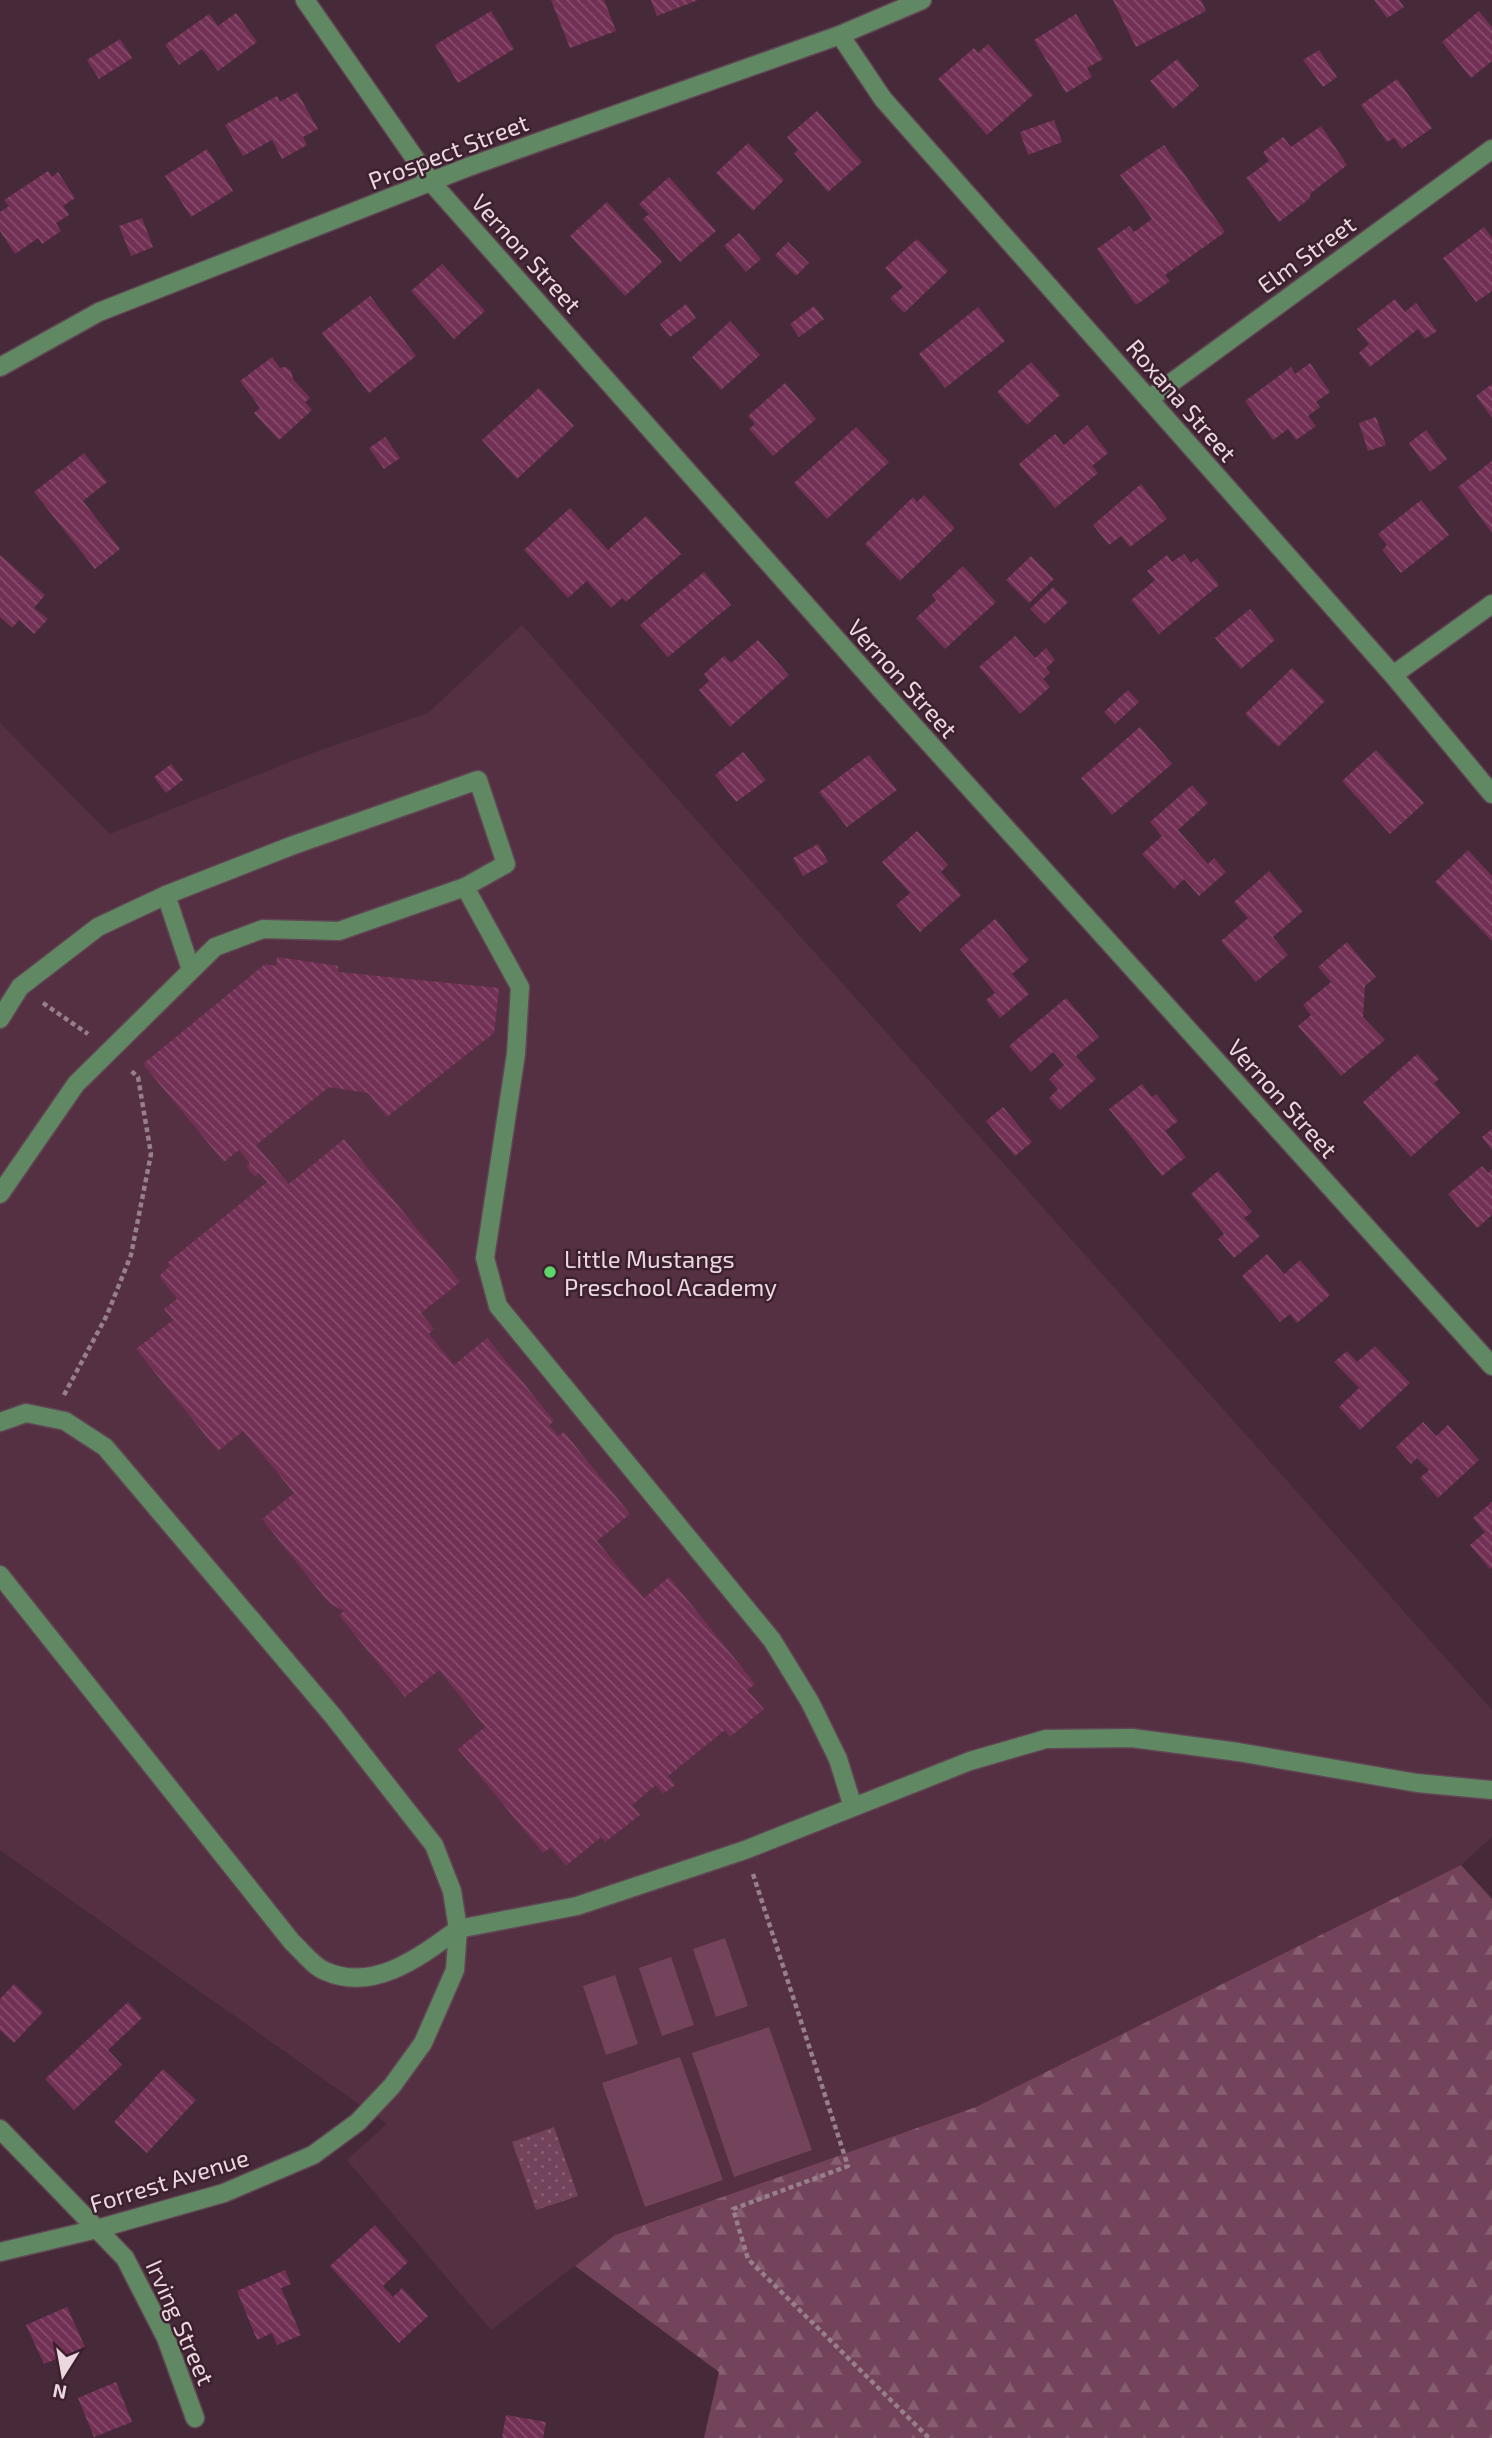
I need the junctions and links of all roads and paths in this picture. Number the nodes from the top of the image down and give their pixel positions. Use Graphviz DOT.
graph roads {
  1 [pos="305,0"];
  2 [pos="922,0"];
  3 [pos="840,35"];
  4 [pos="1492,149"];
  5 [pos="432,183"];
  6 [pos="1,364"];
  7 [pos="1149,398"];
  8 [pos="1492,604"];
  9 [pos="1393,675"];
  10 [pos="1492,794"];
  11 [pos="465,887"];
  12 [pos="166,895"];
  13 [pos="191,970"];
  14 [pos="20,987"];
  15 [pos="0,1019"];
  16 [pos="110,1050"];
  17 [pos="0,1194"];
  18 [pos="1492,1366"];
  19 [pos="51,1418"];
  20 [pos="0,1422"];
  21 [pos="0,1576"];
  22 [pos="1492,1790"];
  23 [pos="853,1807"];
  24 [pos="745,1850"];
  25 [pos="458,1929"];
  26 [pos="0,2129"];
  27 [pos="97,2229"];
  28 [pos="0,2252"];
  29 [pos="195,2418"];
  30 [pos="929,2438"];
  1 -- 5 [label="street, Vernon Street"];
  2 -- 3 [label="street, Prospect Street"];
  3 -- 5 [label="street, Prospect Street"];
  3 -- 7 [label="street, Roxana Street"];
  4 -- 7 [label="street, Elm Street"];
  5 -- 6 [label="street, Prospect Street"];
  5 -- 18 [label="street, Vernon Street"];
  7 -- 9 [label="street, Roxana Street"];
  8 -- 9 [label="street"];
  9 -- 10 [label="street, Roxana Street"];
  11 -- 12 [label="street"];
  11 -- 13 [label="street"];
  11 -- 23 [label="street"];
  12 -- 13 [label="street"];
  12 -- 14 [label="street"];
  13 -- 16 [label="street"];
  14 -- 15 [label="street"];
  14 -- 16 [label="path"];
  16 -- 17 [label="street"];
  16 -- 19 [label="path"];
  19 -- 20 [label="street"];
  19 -- 25 [label="street, Forrest Avenue"];
  21 -- 25 [label="street"];
  22 -- 23 [label="street"];
  23 -- 24 [label="street"];
  24 -- 25 [label="street"];
  24 -- 30 [label="path"];
  25 -- 27 [label="street, Forrest Avenue"];
  26 -- 27 [label="street, Irving Street"];
  27 -- 28 [label="street, Forrest Avenue"];
  27 -- 29 [label="street, Irving Street"];
}
